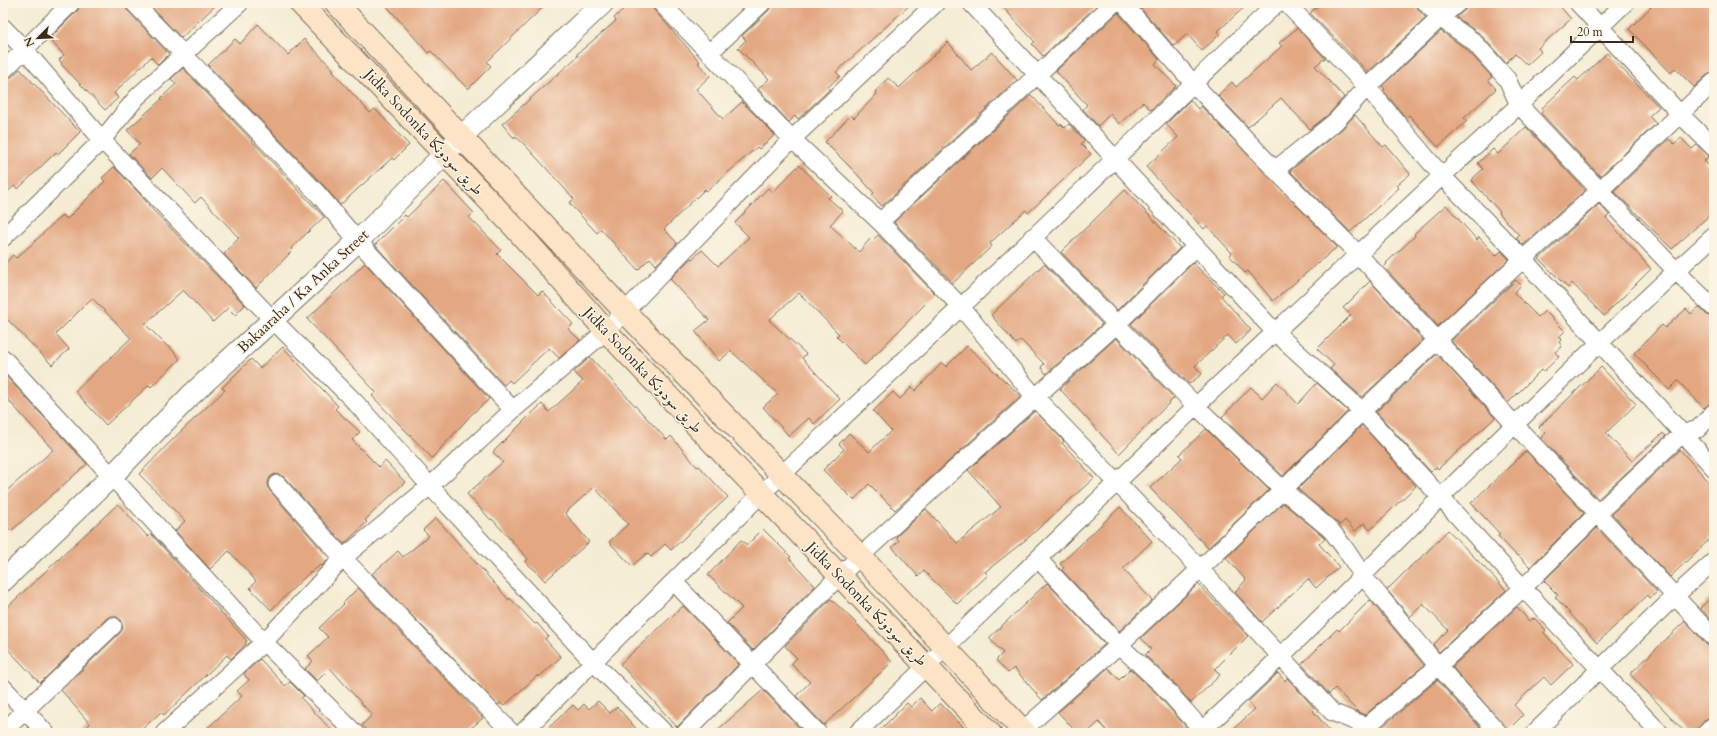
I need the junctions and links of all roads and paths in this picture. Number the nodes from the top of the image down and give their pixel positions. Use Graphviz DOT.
graph roads {
  1 [pos="71,3"];
  2 [pos="134,3"];
  3 [pos="240,3"];
  4 [pos="300,3"];
  5 [pos="336,3"];
  6 [pos="603,3"];
  7 [pos="661,3"];
  8 [pos="762,3"];
  9 [pos="936,3"];
  10 [pos="971,3"];
  11 [pos="1114,3"];
  12 [pos="1123,3"];
  13 [pos="1277,3"];
  14 [pos="1286,3"];
  15 [pos="1426,3"];
  16 [pos="1458,3"];
  17 [pos="1578,3"];
  18 [pos="1625,3"];
  19 [pos="1440,18"];
  20 [pos="3,27"];
  21 [pos="1599,27"];
  22 [pos="24,49"];
  23 [pos="709,53"];
  24 [pos="184,56"];
  25 [pos="3,72"];
  26 [pos="1039,75"];
  27 [pos="1714,82"];
  28 [pos="1194,84"];
  29 [pos="1367,87"];
  30 [pos="1519,106"];
  31 [pos="1680,114"];
  32 [pos="461,137"];
  33 [pos="792,139"];
  34 [pos="102,140"];
  35 [pos="1714,148"];
  36 [pos="444,154"];
  37 [pos="1114,159"];
  38 [pos="1275,170"];
  39 [pos="1442,176"];
  40 [pos="1600,191"];
  41 [pos="880,222"];
  42 [pos="1714,236"];
  43 [pos="1032,237"];
  44 [pos="3,238"];
  45 [pos="358,241"];
  46 [pos="1195,247"];
  47 [pos="1358,254"];
  48 [pos="1523,259"];
  49 [pos="1676,271"];
  50 [pos="961,307"];
  51 [pos="1714,308"];
  52 [pos="625,312"];
  53 [pos="272,319"];
  54 [pos="1116,325"];
  55 [pos="606,331"];
  56 [pos="1275,332"];
  57 [pos="1438,340"];
  58 [pos="1600,343"];
  59 [pos="3,358"];
  60 [pos="1035,397"];
  61 [pos="1196,406"];
  62 [pos="512,410"];
  63 [pos="1362,411"];
  64 [pos="1714,412"];
  65 [pos="1515,425"];
  66 [pos="1682,434"];
  67 [pos="1714,468"];
  68 [pos="782,474"];
  69 [pos="112,476"];
  70 [pos="1117,483"];
  71 [pos="277,484"];
  72 [pos="430,486"];
  73 [pos="1283,490"];
  74 [pos="761,494"];
  75 [pos="1441,497"];
  76 [pos="1598,513"];
  77 [pos="861,557"];
  78 [pos="343,558"];
  79 [pos="1038,560"];
  80 [pos="1714,561"];
  81 [pos="1200,569"];
  82 [pos="840,575"];
  83 [pos="1363,576"];
  84 [pos="3,581"];
  85 [pos="674,582"];
  86 [pos="1523,588"];
  87 [pos="1674,597"];
  88 [pos="113,626"];
  89 [pos="1714,638"];
  90 [pos="264,642"];
  91 [pos="1119,645"];
  92 [pos="946,648"];
  93 [pos="1280,656"];
  94 [pos="593,662"];
  95 [pos="752,664"];
  96 [pos="927,665"];
  97 [pos="1438,666"];
  98 [pos="1600,670"];
  99 [pos="3,687"];
  100 [pos="25,710"];
  101 [pos="1714,725"];
  102 [pos="347,730"];
  103 [pos="1365,731"];
  104 [pos="3,732"];
  105 [pos="1024,732"];
  106 [pos="1202,732"];
  107 [pos="46,733"];
  108 [pos="164,733"];
  109 [pos="512,733"];
  110 [pos="522,733"];
  111 [pos="665,733"];
  112 [pos="685,733"];
  113 [pos="818,733"];
  114 [pos="857,733"];
  115 [pos="990,733"];
  116 [pos="1499,733"];
  117 [pos="1534,733"];
  118 [pos="1660,733"];
  119 [pos="1706,733"];
  1 -- 22 [label="street"];
  2 -- 24 [label="street"];
  3 -- 24 [label="street"];
  4 -- 36 [label="main road, Jidka Sodonka طريق سودونكا"];
  5 -- 32 [label="main road, Jidka Sodonka طريق سودونكا"];
  6 -- 32 [label="street, Bakaaraha / Ka Anka Street"];
  7 -- 23 [label="street"];
  8 -- 23 [label="street"];
  9 -- 33 [label="street"];
  10 -- 26 [label="street"];
  11 -- 26 [label="street"];
  12 -- 28 [label="street"];
  13 -- 28 [label="street"];
  14 -- 29 [label="street"];
  15 -- 19 [label="street"];
  16 -- 19 [label="street"];
  17 -- 21 [label="street"];
  18 -- 21 [label="street"];
  19 -- 29 [label="street"];
  19 -- 30 [label="street"];
  20 -- 22 [label="street"];
  21 -- 30 [label="street"];
  21 -- 31 [label="street"];
  22 -- 25 [label="street"];
  22 -- 34 [label="street"];
  23 -- 33 [label="street"];
  24 -- 34 [label="street"];
  24 -- 45 [label="street"];
  26 -- 37 [label="street"];
  26 -- 41 [label="street"];
  27 -- 31 [label="street"];
  28 -- 37 [label="street"];
  28 -- 38 [label="street"];
  29 -- 38 [label="street"];
  29 -- 39 [label="street"];
  30 -- 39 [label="street"];
  30 -- 40 [label="street"];
  31 -- 35 [label="street"];
  31 -- 40 [label="street"];
  32 -- 36 [label="street, Bakaaraha / Ka Anka Street"];
  32 -- 52 [label="main road, Jidka Sodonka طريق سودونكا"];
  33 -- 41 [label="street"];
  33 -- 52 [label="street"];
  34 -- 44 [label="street"];
  34 -- 53 [label="street"];
  36 -- 45 [label="street, Bakaaraha / Ka Anka Street"];
  36 -- 55 [label="main road, Jidka Sodonka طريق سودونكا"];
  37 -- 43 [label="street"];
  37 -- 46 [label="street"];
  38 -- 47 [label="street"];
  39 -- 47 [label="street"];
  39 -- 48 [label="street"];
  40 -- 48 [label="street"];
  40 -- 49 [label="street"];
  41 -- 50 [label="street"];
  42 -- 49 [label="street"];
  43 -- 50 [label="street"];
  43 -- 54 [label="street"];
  45 -- 53 [label="street, Bakaaraha / Ka Anka Street"];
  45 -- 62 [label="street"];
  46 -- 54 [label="street"];
  46 -- 56 [label="street"];
  47 -- 56 [label="street"];
  47 -- 57 [label="street"];
  48 -- 57 [label="street"];
  48 -- 58 [label="street"];
  49 -- 51 [label="street"];
  49 -- 58 [label="street"];
  50 -- 60 [label="street"];
  50 -- 68 [label="street"];
  52 -- 55 [label="street"];
  52 -- 68 [label="main road, Jidka Sodonka طريق سودونكا"];
  53 -- 69 [label="street, Bakaaraha / Ka Anka Street"];
  53 -- 72 [label="street"];
  54 -- 60 [label="street"];
  54 -- 61 [label="street"];
  55 -- 62 [label="street"];
  55 -- 74 [label="main road, Jidka Sodonka طريق سودونكا"];
  56 -- 61 [label="street"];
  56 -- 63 [label="street"];
  57 -- 63 [label="street"];
  57 -- 65 [label="street"];
  58 -- 65 [label="street"];
  58 -- 66 [label="street"];
  59 -- 69 [label="street"];
  60 -- 70 [label="street"];
  60 -- 77 [label="street"];
  61 -- 70 [label="street"];
  61 -- 73 [label="street"];
  62 -- 72 [label="street"];
  63 -- 73 [label="street"];
  63 -- 75 [label="street"];
  64 -- 66 [label="street"];
  65 -- 75 [label="street"];
  65 -- 76 [label="street"];
  66 -- 67 [label="street"];
  66 -- 76 [label="street"];
  68 -- 74 [label="street"];
  68 -- 77 [label="main road, Jidka Sodonka طريق سودونكا"];
  69 -- 84 [label="street, Bakaaraha / Ka Anka Street"];
  69 -- 90 [label="street"];
  70 -- 79 [label="street"];
  70 -- 81 [label="street"];
  71 -- 78 [label="street"];
  72 -- 78 [label="street"];
  72 -- 94 [label="street"];
  73 -- 81 [label="street"];
  73 -- 83 [label="street"];
  74 -- 82 [label="main road, Jidka Sodonka طريق سودونكا"];
  74 -- 85 [label="street"];
  75 -- 83 [label="street"];
  75 -- 86 [label="street"];
  76 -- 86 [label="street"];
  76 -- 87 [label="street"];
  77 -- 82 [label="street"];
  77 -- 92 [label="main road, Jidka Sodonka طريق سودونكا"];
  78 -- 90 [label="street"];
  78 -- 109 [label="street"];
  79 -- 91 [label="street"];
  79 -- 92 [label="street"];
  80 -- 87 [label="street"];
  81 -- 91 [label="street"];
  81 -- 93 [label="street"];
  82 -- 95 [label="street"];
  82 -- 96 [label="main road, Jidka Sodonka طريق سودونكا"];
  83 -- 93 [label="street"];
  83 -- 97 [label="street"];
  85 -- 94 [label="street"];
  85 -- 95 [label="street"];
  86 -- 97 [label="street"];
  86 -- 98 [label="street"];
  87 -- 89 [label="street"];
  87 -- 98 [label="street"];
  88 -- 100 [label="street"];
  90 -- 102 [label="street"];
  90 -- 108 [label="street"];
  91 -- 105 [label="street"];
  91 -- 106 [label="street"];
  92 -- 96 [label="street"];
  92 -- 105 [label="main road, Jidka Sodonka طريق سودونكا"];
  93 -- 103 [label="street"];
  93 -- 106 [label="street"];
  94 -- 110 [label="street"];
  94 -- 111 [label="street"];
  95 -- 112 [label="street"];
  95 -- 113 [label="street"];
  96 -- 114 [label="street"];
  96 -- 115 [label="main road, Jidka Sodonka طريق سودونكا"];
  97 -- 103 [label="street"];
  97 -- 116 [label="street"];
  98 -- 117 [label="street"];
  98 -- 118 [label="street"];
  99 -- 100 [label="street"];
  100 -- 104 [label="street"];
  100 -- 107 [label="street"];
  101 -- 119 [label="street"];
}
